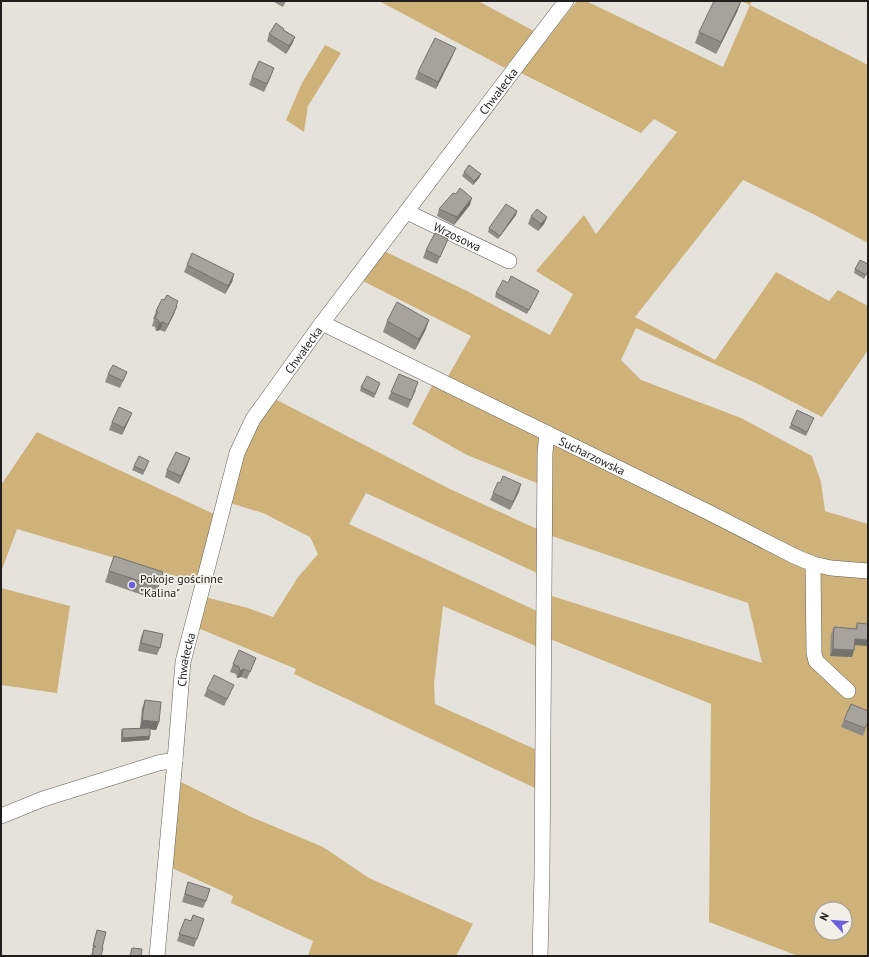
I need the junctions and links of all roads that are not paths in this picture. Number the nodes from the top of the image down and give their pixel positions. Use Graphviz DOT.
graph roads {
  1 [pos="566,1"];
  2 [pos="407,212"];
  3 [pos="509,261"];
  4 [pos="322,323"];
  5 [pos="547,433"];
  6 [pos="813,564"];
  7 [pos="868,571"];
  8 [pos="848,691"];
  9 [pos="175,760"];
  10 [pos="1,816"];
  11 [pos="157,956"];
  12 [pos="540,956"];
  1 -- 2 [label="street, Chwałecka"];
  2 -- 3 [label="street, Wrzosowa"];
  2 -- 4 [label="street, Chwałecka"];
  4 -- 5 [label="street, Sucharzowska"];
  4 -- 9 [label="street, Chwałecka"];
  5 -- 6 [label="street, Sucharzowska"];
  5 -- 12 [label="street"];
  6 -- 7 [label="street, Sucharzowska"];
  6 -- 8 [label="street"];
  9 -- 10 [label="street"];
  9 -- 11 [label="street, Chwałecka"];
}
